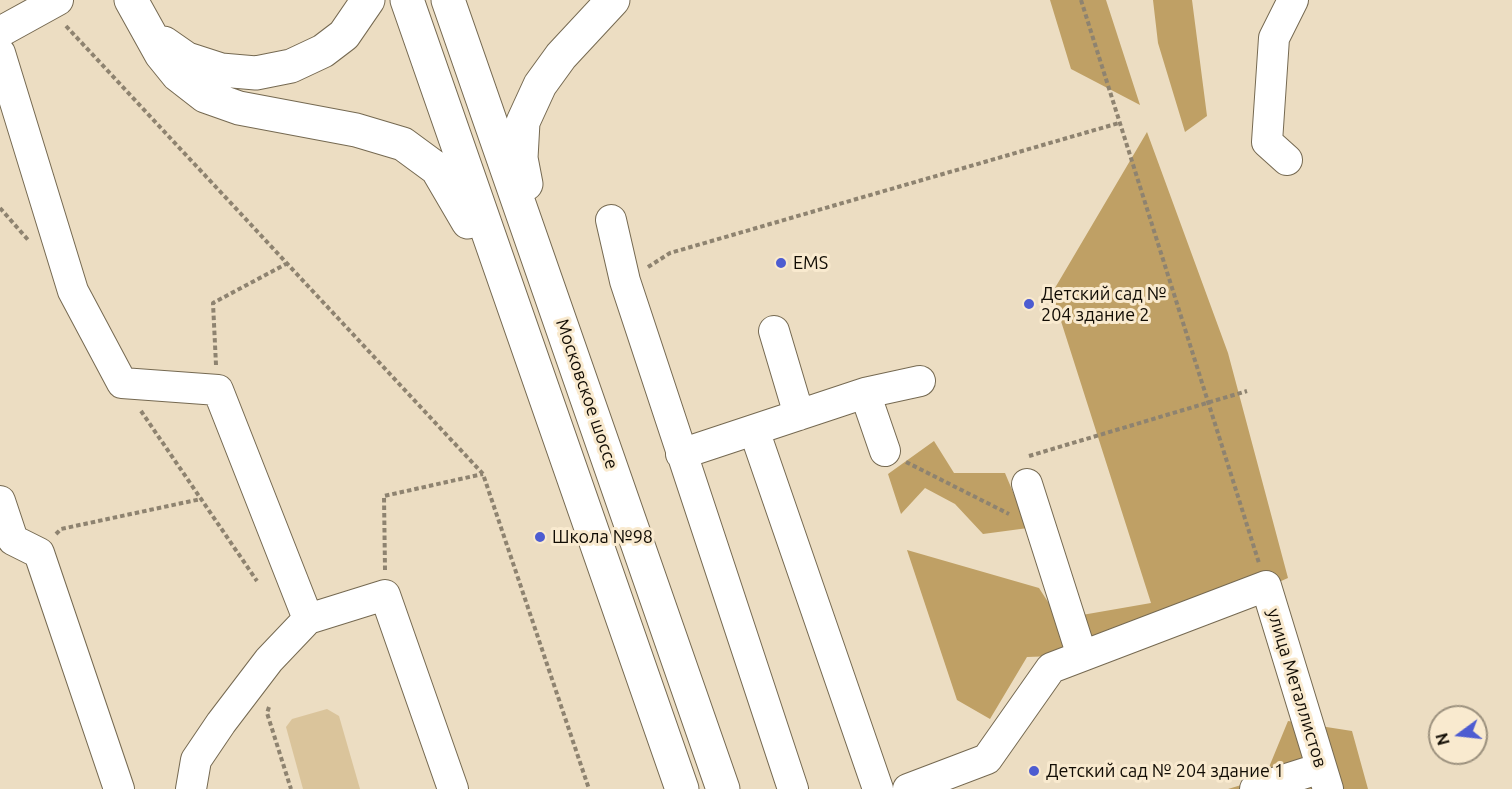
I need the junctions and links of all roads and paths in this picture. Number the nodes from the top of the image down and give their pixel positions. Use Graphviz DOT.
graph roads {
  1 [pos="131,0"];
  2 [pos="368,0"];
  3 [pos="407,0"];
  4 [pos="448,0"];
  5 [pos="613,0"];
  6 [pos="1081,0"];
  7 [pos="1293,0"];
  8 [pos="50,2"];
  9 [pos="0,32"];
  10 [pos="148,32"];
  11 [pos="0,53"];
  12 [pos="1119,123"];
  13 [pos="1287,160"];
  14 [pos="611,220"];
  15 [pos="286,264"];
  16 [pos="624,281"];
  17 [pos="557,308"];
  18 [pos="518,323"];
  19 [pos="774,331"];
  20 [pos="920,381"];
  21 [pos="122,383"];
  22 [pos="218,390"];
  23 [pos="1246,391"];
  24 [pos="865,393"];
  25 [pos="1208,403"];
  26 [pos="800,415"];
  27 [pos="754,430"];
  28 [pos="885,451"];
  29 [pos="681,454"];
  30 [pos="483,474"];
  31 [pos="1027,484"];
  32 [pos="201,499"];
  33 [pos="0,501"];
  34 [pos="1042,531"];
  35 [pos="39,553"];
  36 [pos="257,581"];
  37 [pos="1266,586"];
  38 [pos="385,595"];
  39 [pos="308,619"];
  40 [pos="1082,656"];
  41 [pos="269,702"];
  42 [pos="1325,778"];
  43 [pos="119,789"];
  44 [pos="191,789"];
  45 [pos="291,789"];
  46 [pos="453,789"];
  47 [pos="589,789"];
  48 [pos="682,789"];
  49 [pos="723,789"];
  50 [pos="793,789"];
  51 [pos="878,789"];
  52 [pos="908,789"];
  53 [pos="1255,789"];
  1 -- 10 [label="main road"];
  2 -- 10 [label="main road"];
  3 -- 18 [label="main road"];
  4 -- 17 [label="main road, Московское шоссе"];
  5 -- 17 [label="main road"];
  6 -- 12 [label="path"];
  7 -- 13 [label="street"];
  8 -- 9 [label="street"];
  8 -- 15 [label="path"];
  10 -- 18 [label="main road"];
  11 -- 21 [label="street"];
  12 -- 16 [label="path"];
  12 -- 25 [label="path"];
  14 -- 16 [label="street"];
  15 -- 22 [label="path"];
  15 -- 30 [label="path"];
  16 -- 29 [label="street"];
  17 -- 49 [label="main road, Московское шоссе"];
  18 -- 48 [label="main road"];
  19 -- 26 [label="street"];
  20 -- 24 [label="street"];
  21 -- 22 [label="street"];
  21 -- 32 [label="path"];
  22 -- 39 [label="street"];
  23 -- 25 [label="path"];
  24 -- 26 [label="street"];
  24 -- 28 [label="street"];
  25 -- 31 [label="path"];
  25 -- 37 [label="path"];
  26 -- 27 [label="street"];
  27 -- 29 [label="street"];
  27 -- 51 [label="street"];
  28 -- 34 [label="path"];
  29 -- 50 [label="street"];
  30 -- 38 [label="path"];
  30 -- 47 [label="path"];
  31 -- 34 [label="street"];
  32 -- 35 [label="path"];
  32 -- 36 [label="path"];
  33 -- 35 [label="street"];
  34 -- 40 [label="street"];
  35 -- 43 [label="street"];
  37 -- 40 [label="street"];
  37 -- 42 [label="street, улица Металлистов"];
  38 -- 39 [label="street"];
  38 -- 46 [label="street"];
  39 -- 44 [label="street"];
  40 -- 52 [label="street"];
  41 -- 45 [label="path"];
  42 -- 53 [label="street"];
}
